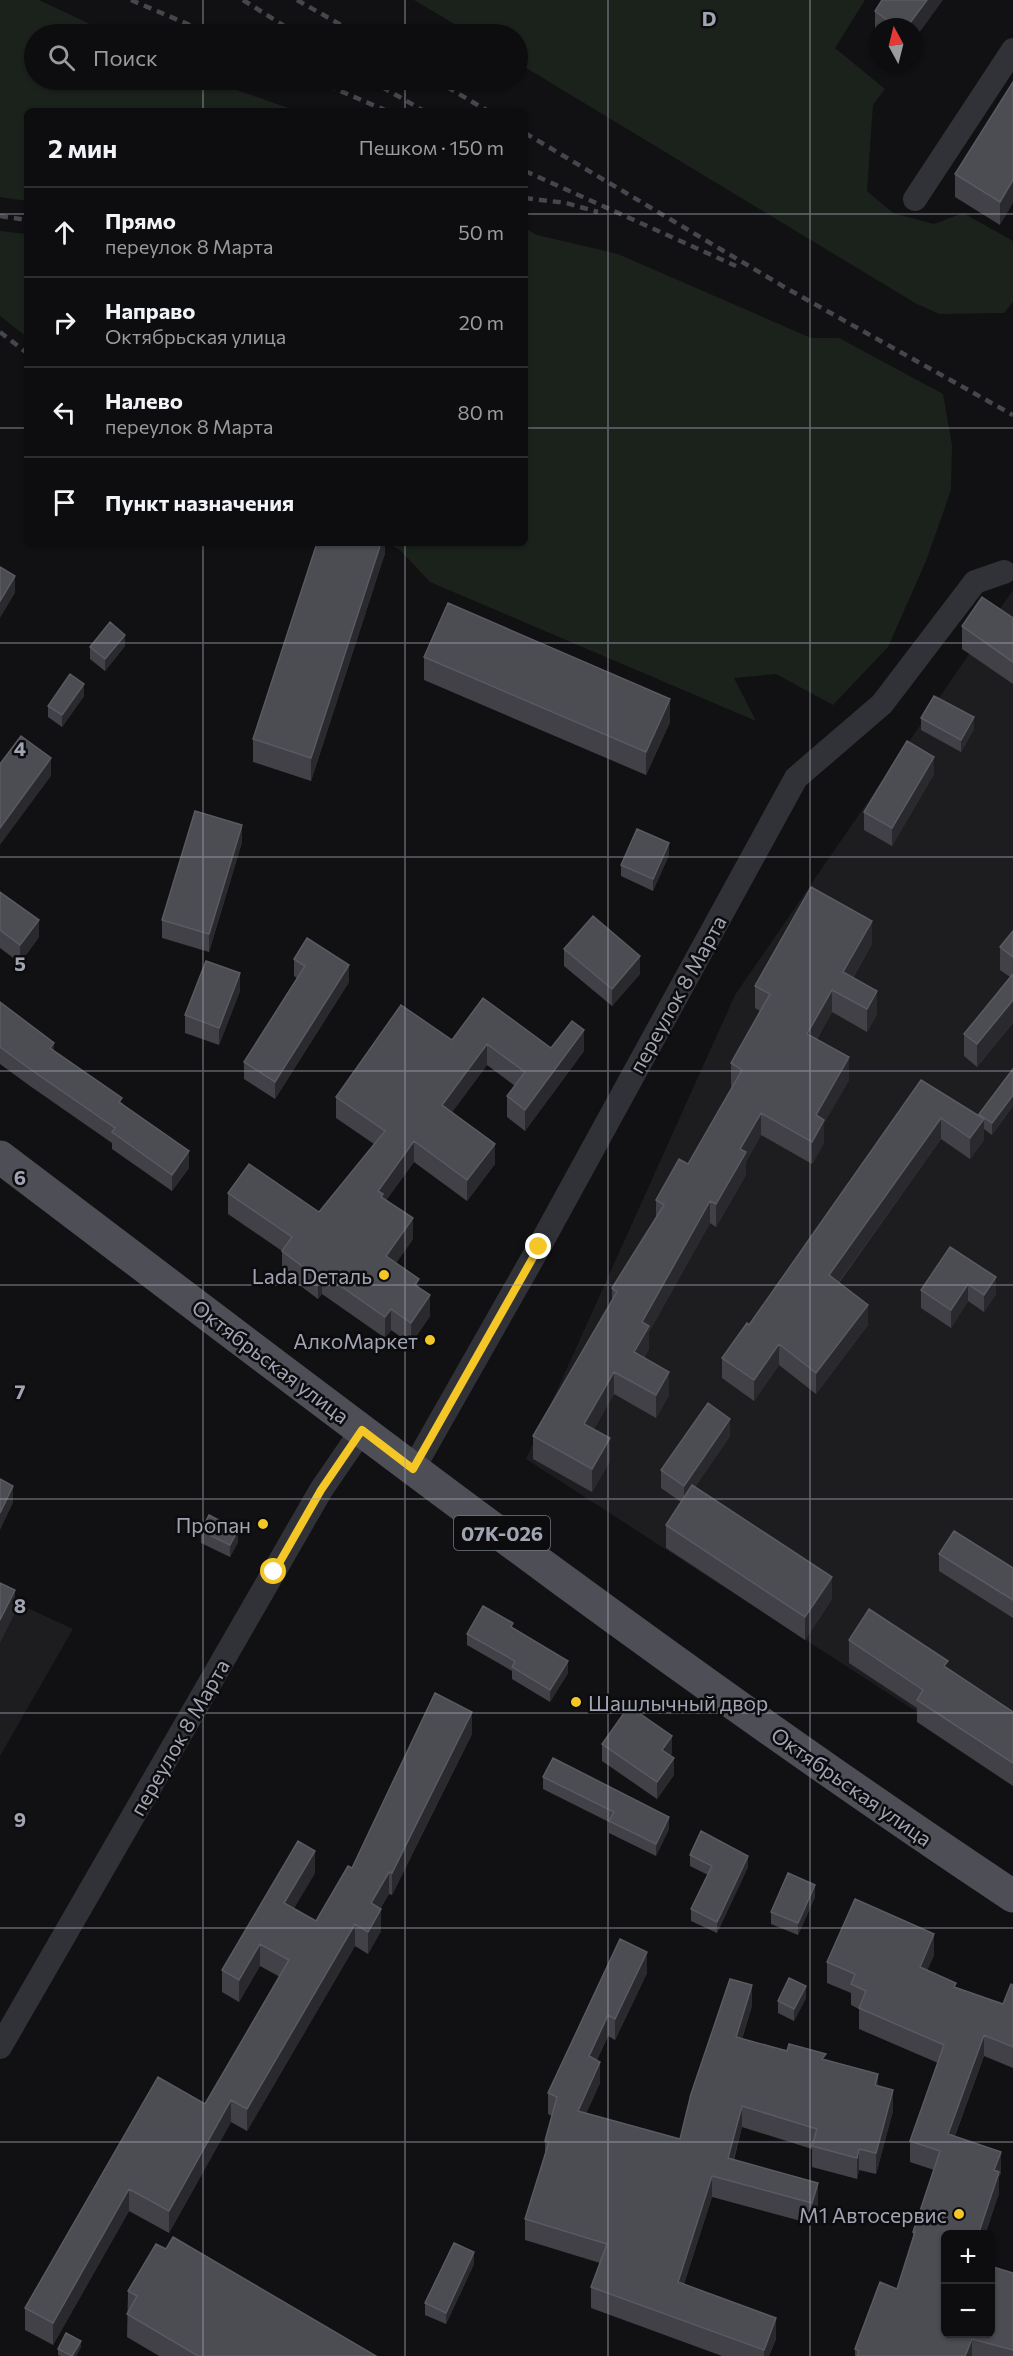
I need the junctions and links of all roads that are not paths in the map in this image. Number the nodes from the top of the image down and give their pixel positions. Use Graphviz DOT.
graph roads {
  1 [pos="1013,50"];
  2 [pos="915,199"];
  3 [pos="1004,572"];
  4 [pos="0,1156"];
  5 [pos="362,1430"];
  6 [pos="413,1469"];
  7 [pos="1013,1896"];
  8 [pos="0,2047"];
  1 -- 2 [label="street"];
  3 -- 6 [label="street, переулок 8 Марта"];
  4 -- 5 [label="main road, Октябрьская улица / 07К-026"];
  5 -- 6 [label="main road, Октябрьская улица / 07К-026"];
  5 -- 8 [label="street, переулок 8 Марта"];
  6 -- 7 [label="main road, Октябрьская улица / 07К-026"];
}
